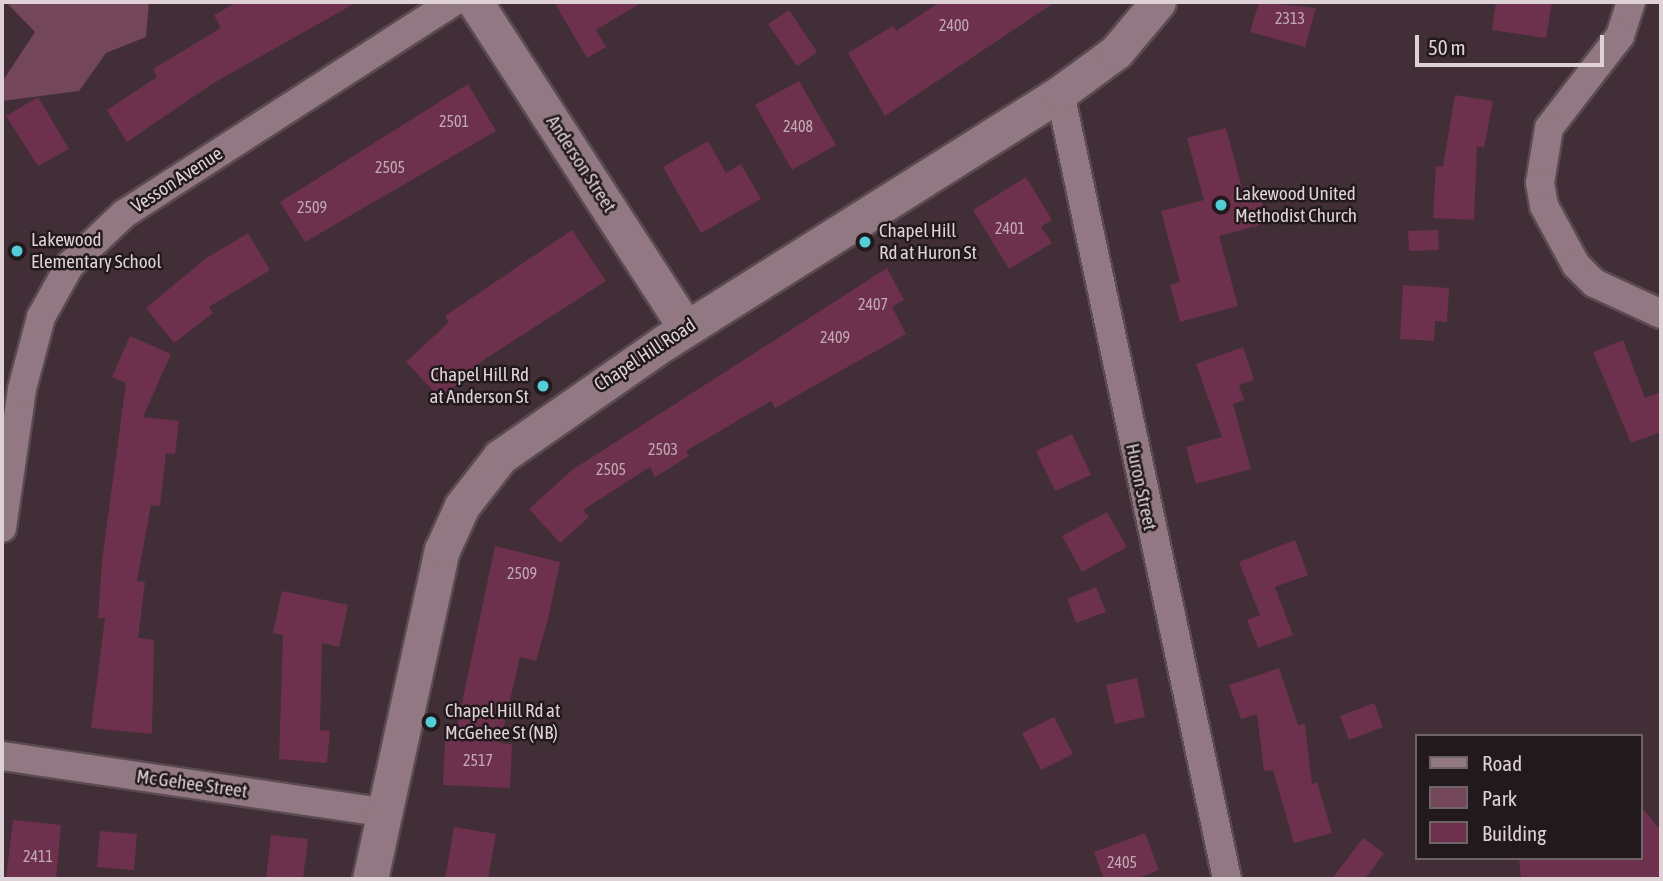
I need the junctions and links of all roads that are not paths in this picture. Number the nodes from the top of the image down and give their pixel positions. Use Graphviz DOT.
graph roads {
  1 [pos="453,2"];
  2 [pos="475,2"];
  3 [pos="1158,2"];
  4 [pos="1631,2"];
  5 [pos="1060,93"];
  6 [pos="1661,314"];
  7 [pos="686,328"];
  8 [pos="2,528"];
  9 [pos="2,756"];
  10 [pos="383,812"];
  11 [pos="370,879"];
  12 [pos="1227,879"];
  1 -- 8 [label="street, Vesson Avenue"];
  2 -- 7 [label="street, Anderson Street"];
  3 -- 5 [label="street, Chapel Hill Road"];
  4 -- 6 [label="street"];
  5 -- 7 [label="street, Chapel Hill Road"];
  5 -- 12 [label="street, Huron Street"];
  7 -- 10 [label="street, Chapel Hill Road"];
  9 -- 10 [label="street, Mc Gehee Street"];
  10 -- 11 [label="street, Chapel Hill Road"];
}
